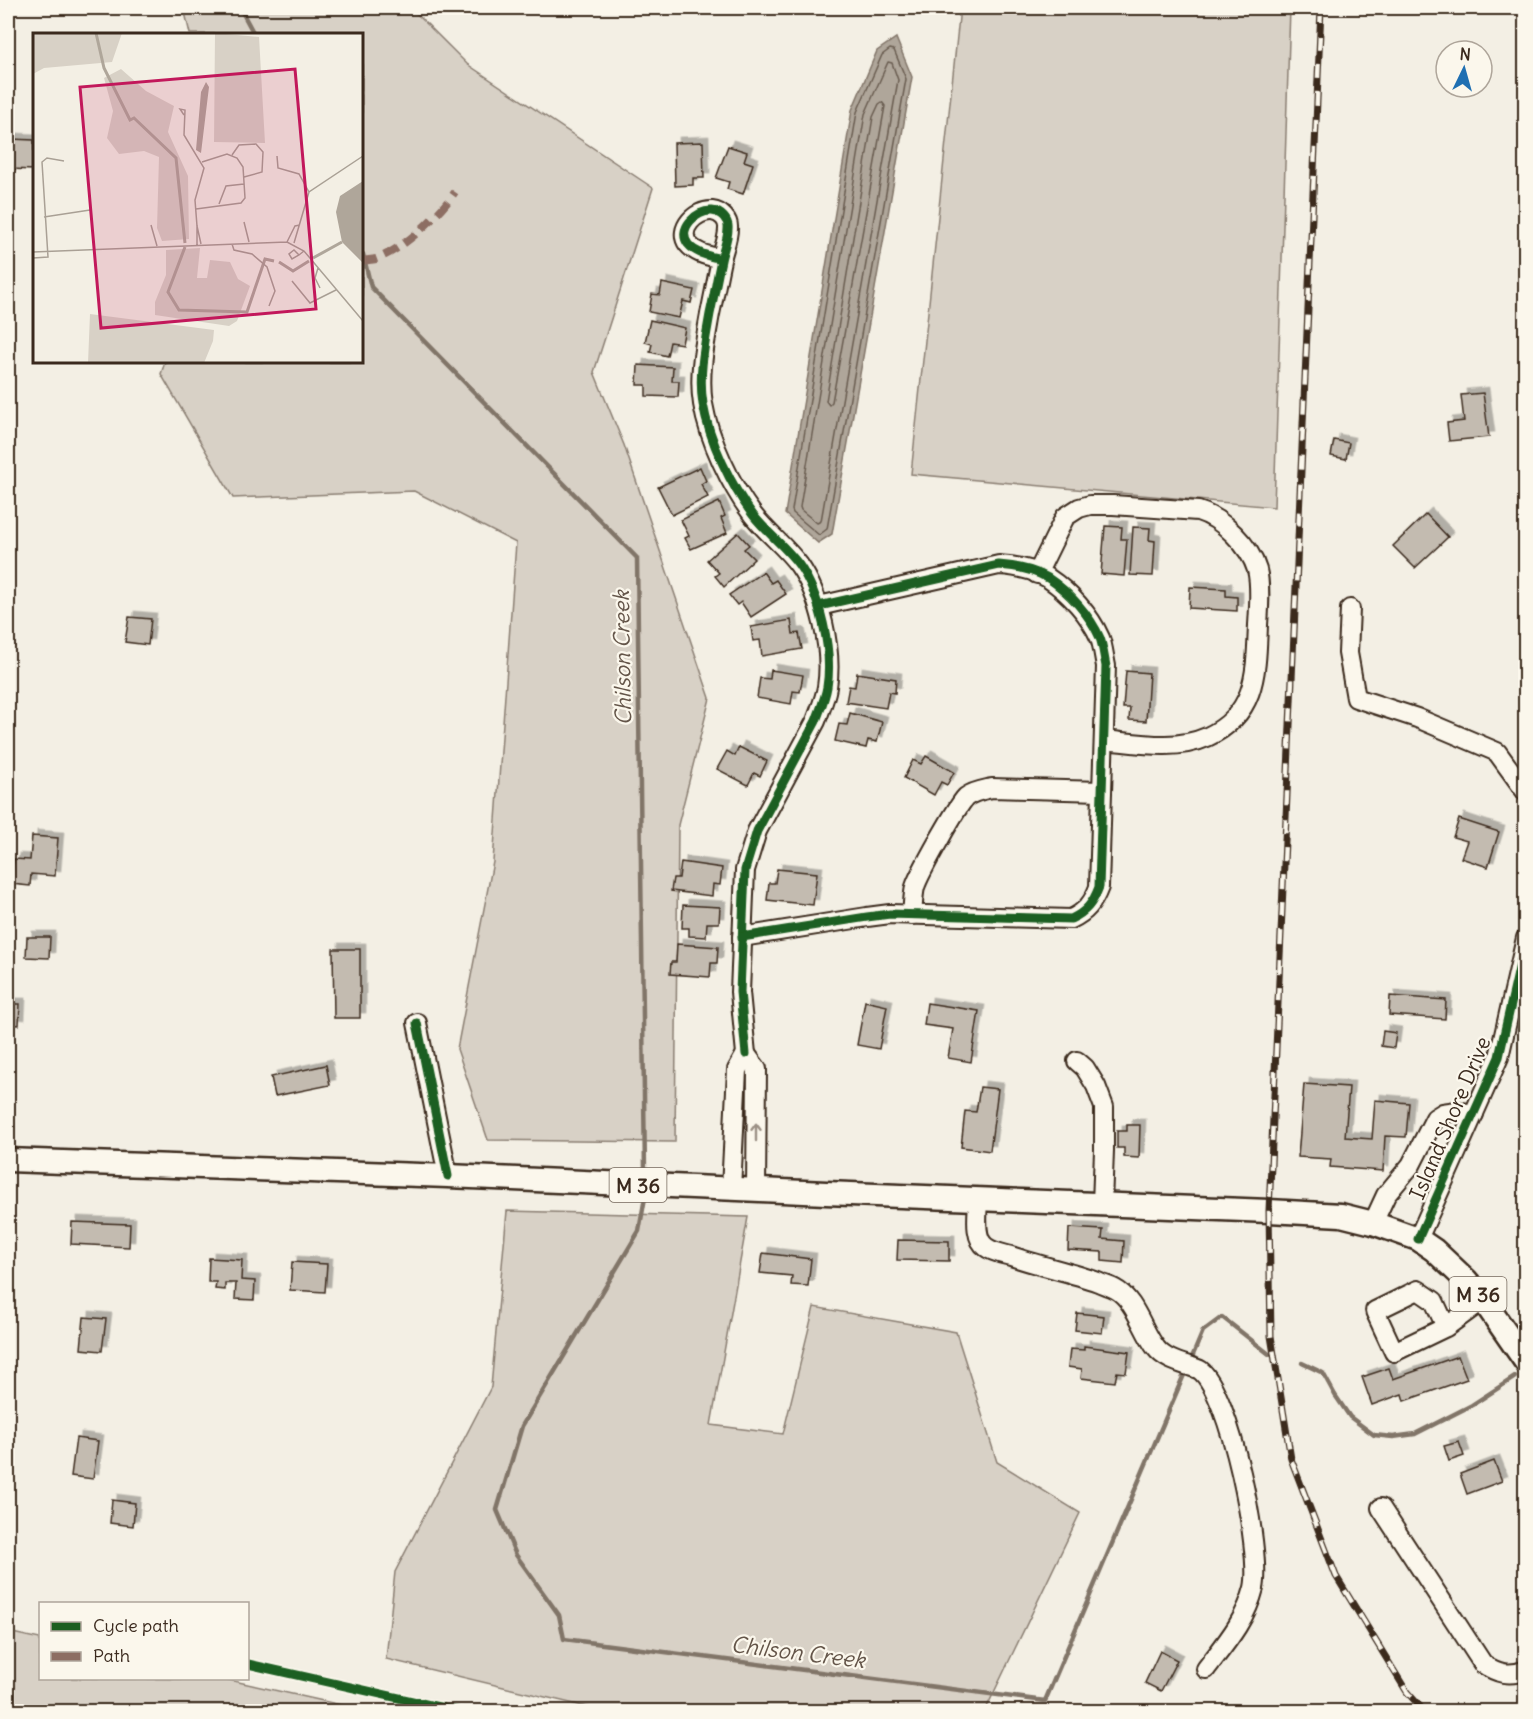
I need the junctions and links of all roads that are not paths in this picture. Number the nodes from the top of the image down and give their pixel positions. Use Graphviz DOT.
graph roads {
  1 [pos="721,259"];
  2 [pos="1037,574"];
  3 [pos="819,606"];
  4 [pos="1350,609"];
  5 [pos="1104,740"];
  6 [pos="1102,790"];
  7 [pos="1526,792"];
  8 [pos="912,915"];
  9 [pos="742,938"];
  10 [pos="1526,938"];
  11 [pos="417,1023"];
  12 [pos="746,1054"];
  13 [pos="1077,1061"];
  14 [pos="1474,1114"];
  15 [pos="8,1160"];
  16 [pos="448,1176"];
  17 [pos="731,1189"];
  18 [pos="756,1190"];
  19 [pos="978,1199"];
  20 [pos="1102,1204"];
  21 [pos="1373,1223"];
  22 [pos="1418,1239"];
  23 [pos="1483,1300"];
  24 [pos="1446,1327"];
  25 [pos="1526,1362"];
  26 [pos="1381,1508"];
  27 [pos="1206,1669"];
  28 [pos="1526,1670"];
  1 -- 3 [label="street"];
  2 -- 3 [label="street"];
  2 -- 5 [label="street"];
  2 -- 5 [label="street"];
  3 -- 9 [label="street"];
  4 -- 7 [label="street"];
  5 -- 6 [label="street"];
  6 -- 8 [label="street"];
  6 -- 8 [label="street"];
  8 -- 9 [label="street"];
  9 -- 12 [label="street"];
  10 -- 14 [label="street, Island Shore Drive"];
  11 -- 16 [label="street"];
  12 -- 17 [label="street"];
  18 -- 12 [label="street, one-way"];
  13 -- 20 [label="street"];
  14 -- 21 [label="street"];
  14 -- 22 [label="street, Island Shore Drive"];
  15 -- 16 [label="main road, M 36"];
  16 -- 17 [label="main road, M 36"];
  17 -- 18 [label="main road, M 36"];
  18 -- 19 [label="main road, M 36"];
  19 -- 20 [label="main road, M 36"];
  19 -- 27 [label="street"];
  20 -- 21 [label="main road, M 36"];
  21 -- 22 [label="main road, M 36"];
  22 -- 23 [label="main road, M 36"];
  23 -- 24 [label="street"];
  23 -- 25 [label="main road, M 36"];
  26 -- 28 [label="street"];
}
